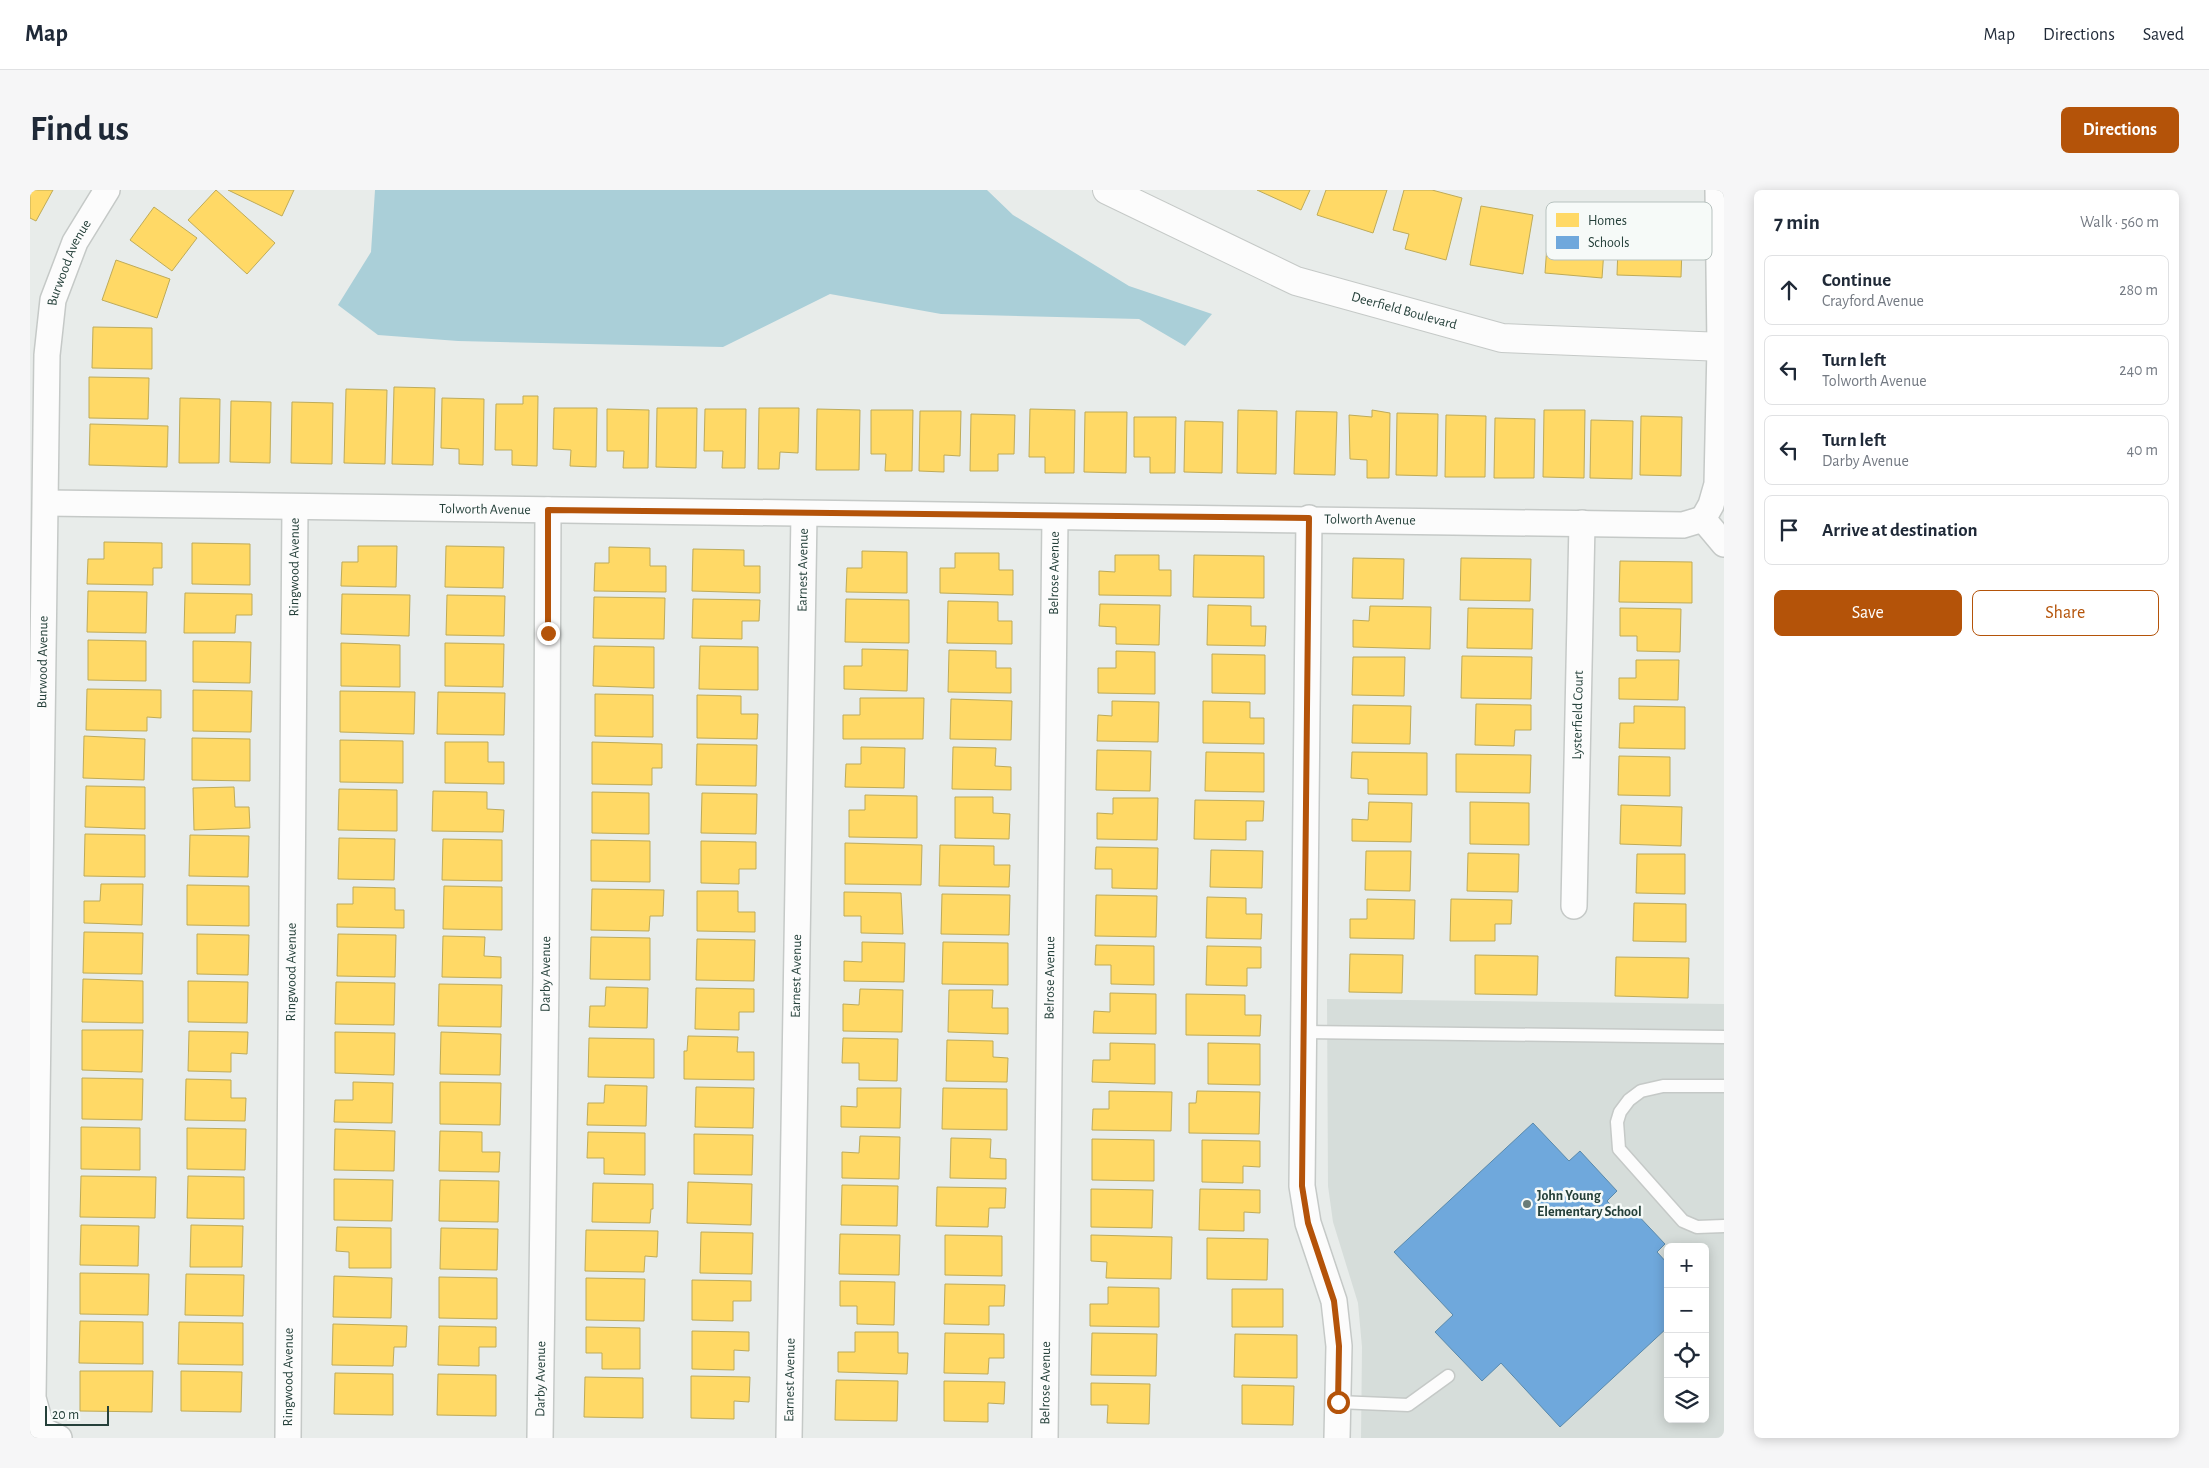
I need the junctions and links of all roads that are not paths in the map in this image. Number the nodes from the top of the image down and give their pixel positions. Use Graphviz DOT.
graph roads {
  1 [pos="107,190"];
  2 [pos="1107,190"];
  3 [pos="1718,190"];
  4 [pos="1722,347"];
  5 [pos="46,503"];
  6 [pos="295,507"];
  7 [pos="548,510"];
  8 [pos="804,514"];
  9 [pos="1055,517"];
  10 [pos="1309,518"];
  11 [pos="1703,519"];
  12 [pos="1582,523"];
  13 [pos="1724,544"];
  14 [pos="1574,906"];
  15 [pos="1304,1032"];
  16 [pos="1724,1037"];
  17 [pos="1724,1086"];
  18 [pos="1724,1226"];
  19 [pos="1448,1376"];
  20 [pos="1338,1402"];
  21 [pos="59,1438"];
  22 [pos="288,1438"];
  23 [pos="540,1438"];
  24 [pos="789,1438"];
  25 [pos="1045,1438"];
  26 [pos="1337,1438"];
  1 -- 5 [label="street, Burwood Avenue"];
  2 -- 4 [label="street, Deerfield Boulevard"];
  3 -- 4 [label="street"];
  4 -- 11 [label="street"];
  5 -- 6 [label="street, Tolworth Avenue"];
  5 -- 21 [label="street, Burwood Avenue"];
  6 -- 7 [label="street, Tolworth Avenue"];
  6 -- 22 [label="street, Ringwood Avenue"];
  7 -- 8 [label="street, Tolworth Avenue"];
  7 -- 23 [label="street, Darby Avenue"];
  8 -- 9 [label="street, Tolworth Avenue"];
  8 -- 24 [label="street, Earnest Avenue"];
  9 -- 10 [label="street, Tolworth Avenue"];
  9 -- 25 [label="street, Belrose Avenue"];
  10 -- 12 [label="street, Tolworth Avenue"];
  10 -- 15 [label="street"];
  11 -- 12 [label="street, Tolworth Avenue"];
  11 -- 13 [label="street"];
  12 -- 14 [label="street, Lysterfield Court"];
  15 -- 16 [label="lane"];
  15 -- 20 [label="street"];
  17 -- 18 [label="lane"];
  19 -- 20 [label="lane"];
  20 -- 26 [label="street"];
}
